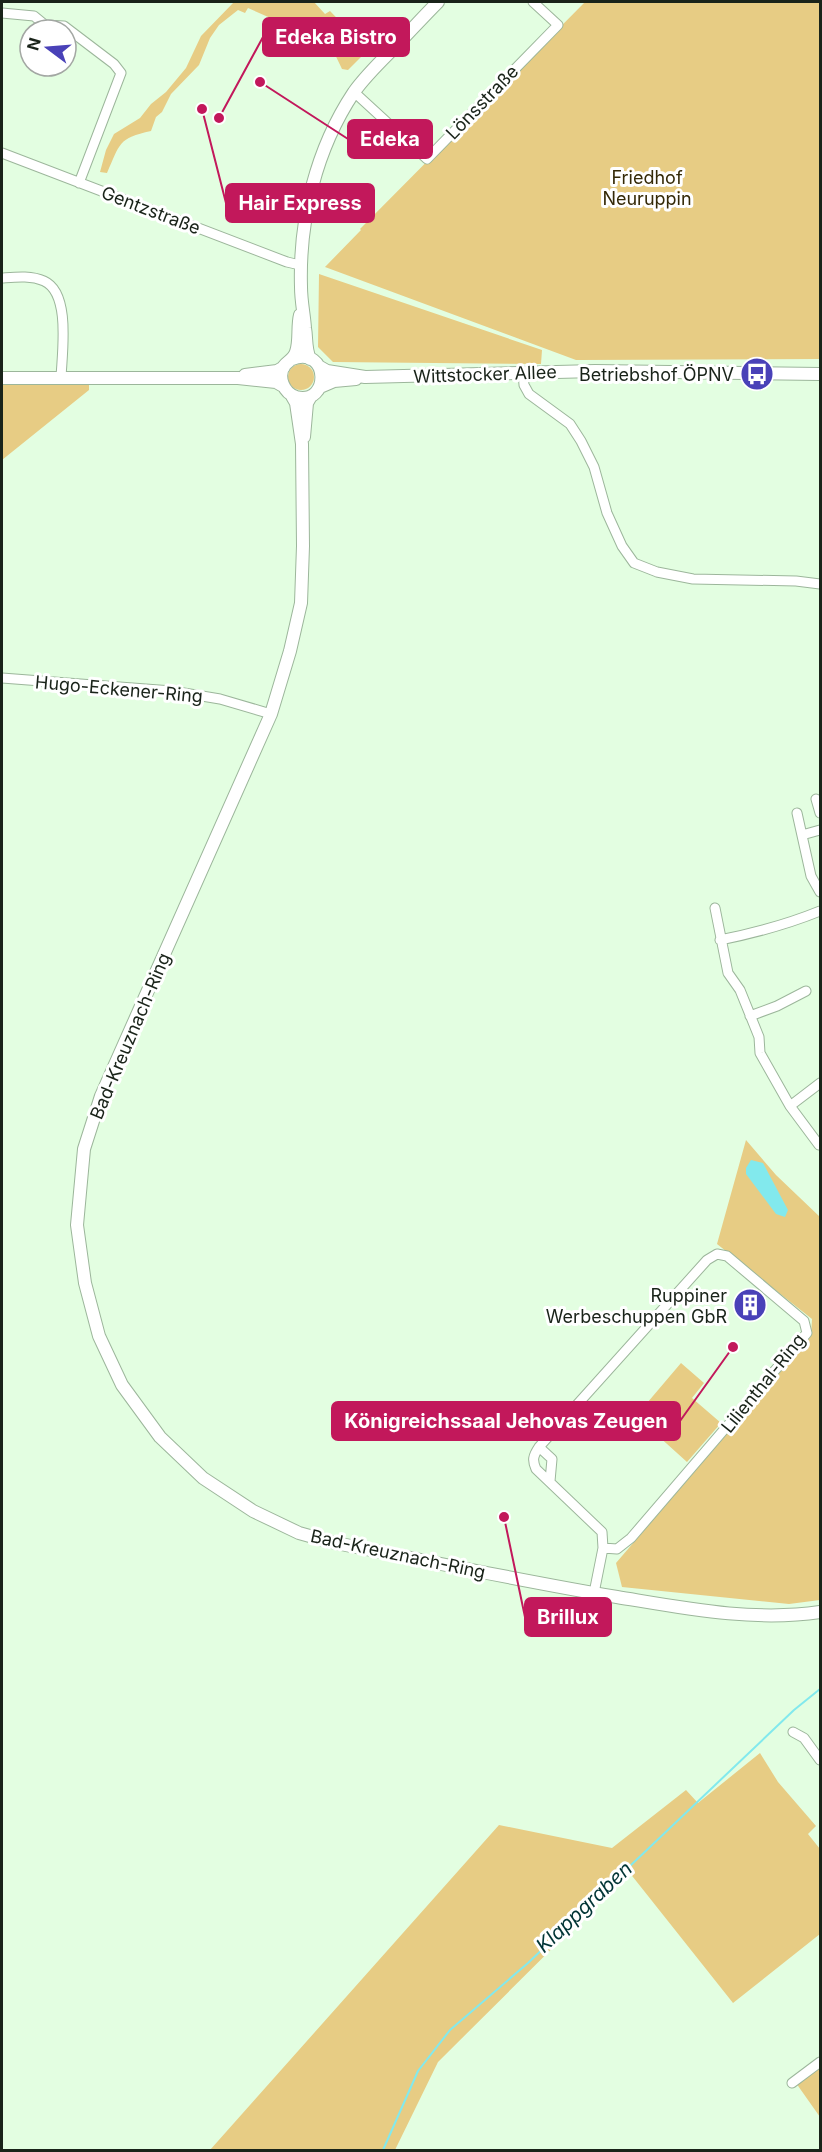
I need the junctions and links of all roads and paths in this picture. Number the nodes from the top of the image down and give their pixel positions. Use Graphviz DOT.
graph roads {
  1 [pos="438,2"];
  2 [pos="533,2"];
  3 [pos="2,13"];
  4 [pos="354,92"];
  5 [pos="2,153"];
  6 [pos="79,183"];
  7 [pos="300,265"];
  8 [pos="2,278"];
  9 [pos="301,308"];
  10 [pos="288,363"];
  11 [pos="315,363"];
  12 [pos="523,373"];
  13 [pos="820,374"];
  14 [pos="365,376"];
  15 [pos="2,378"];
  16 [pos="61,378"];
  17 [pos="238,378"];
  18 [pos="283,386"];
  19 [pos="315,391"];
  20 [pos="292,396"];
  21 [pos="302,444"];
  22 [pos="820,584"];
  23 [pos="2,678"];
  24 [pos="271,714"];
  25 [pos="816,799"];
  26 [pos="797,813"];
  27 [pos="820,813"];
  28 [pos="820,830"];
  29 [pos="802,835"];
  30 [pos="820,892"];
  31 [pos="715,908"];
  32 [pos="820,911"];
  33 [pos="720,940"];
  34 [pos="806,992"];
  35 [pos="750,1016"];
  36 [pos="820,1083"];
  37 [pos="790,1106"];
  38 [pos="819,1145"];
  39 [pos="539,1447"];
  40 [pos="550,1481"];
  41 [pos="603,1548"];
  42 [pos="594,1593"];
  43 [pos="820,1612"];
  44 [pos="793,1732"];
  45 [pos="820,1760"];
  46 [pos="820,2062"];
  47 [pos="792,2084"];
  1 -- 4 [label="main road"];
  2 -- 4 [label="street, Lönsstraße"];
  3 -- 6 [label="street"];
  4 -- 7 [label="main road"];
  5 -- 6 [label="street, Gentzstraße"];
  6 -- 7 [label="street, Gentzstraße"];
  7 -- 9 [label="main road"];
  8 -- 16 [label="street"];
  9 -- 10 [label="main road"];
  9 -- 11 [label="main road"];
  10 -- 11 [label="main road, Wittstocker Allee"];
  10 -- 17 [label="main road, Wittstocker Allee"];
  10 -- 18 [label="main road"];
  11 -- 14 [label="main road, Wittstocker Allee"];
  11 -- 19 [label="main road"];
  12 -- 13 [label="main road, Wittstocker Allee"];
  12 -- 14 [label="main road, Wittstocker Allee"];
  12 -- 22 [label="street"];
  14 -- 19 [label="main road, Wittstocker Allee"];
  15 -- 16 [label="main road"];
  16 -- 17 [label="main road"];
  17 -- 18 [label="main road"];
  18 -- 20 [label="main road"];
  19 -- 20 [label="main road, Wittstocker Allee"];
  19 -- 21 [label="main road, Bad-Kreuznach-Ring"];
  20 -- 21 [label="main road, Bad-Kreuznach-Ring"];
  21 -- 24 [label="main road, Bad-Kreuznach-Ring"];
  23 -- 24 [label="street, Hugo-Eckener-Ring"];
  24 -- 42 [label="main road, Bad-Kreuznach-Ring"];
  25 -- 27 [label="street"];
  26 -- 29 [label="street"];
  28 -- 29 [label="street"];
  29 -- 30 [label="street"];
  31 -- 33 [label="street"];
  32 -- 33 [label="street"];
  33 -- 35 [label="street"];
  34 -- 35 [label="street"];
  35 -- 37 [label="street"];
  36 -- 37 [label="street"];
  37 -- 38 [label="street"];
  39 -- 40 [label="street"];
  39 -- 40 [label="street"];
  39 -- 41 [label="street, Lilienthal-Ring"];
  40 -- 41 [label="street"];
  41 -- 42 [label="street"];
  42 -- 43 [label="main road, Bad-Kreuznach-Ring"];
  44 -- 45 [label="street"];
  46 -- 47 [label="street"];
}
